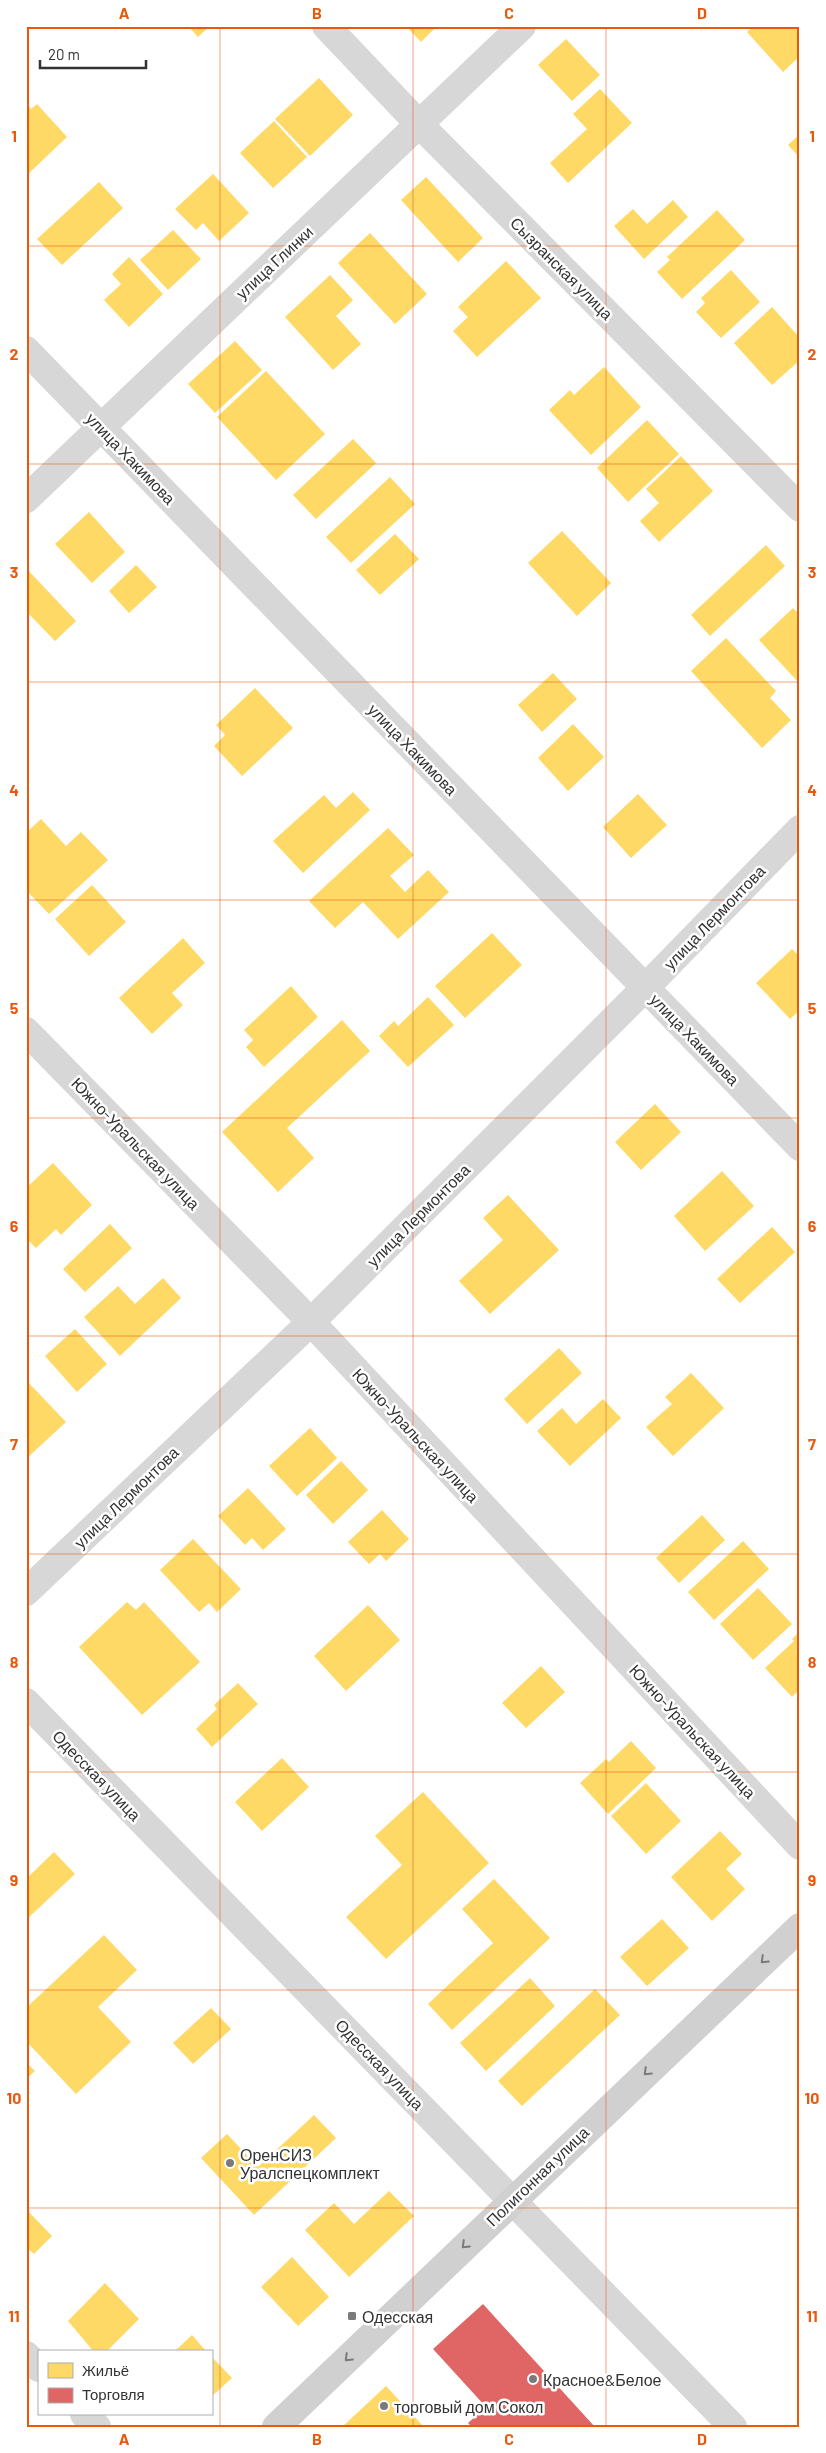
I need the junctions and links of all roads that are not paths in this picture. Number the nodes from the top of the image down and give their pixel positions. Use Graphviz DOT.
graph roads {
  1 [pos="326,26"];
  2 [pos="522,26"];
  3 [pos="419,124"];
  4 [pos="26,350"];
  5 [pos="100,426"];
  6 [pos="26,499"];
  7 [pos="800,508"];
  8 [pos="800,829"];
  9 [pos="645,988"];
  10 [pos="26,1031"];
  11 [pos="800,1147"];
  12 [pos="310,1322"];
  13 [pos="26,1592"];
  14 [pos="26,1702"];
  15 [pos="800,1846"];
  16 [pos="800,1926"];
  17 [pos="513,2199"];
  18 [pos="26,2355"];
  19 [pos="38,2367"];
  20 [pos="86,2416"];
  21 [pos="96,2427"];
  22 [pos="276,2427"];
  23 [pos="733,2427"];
  1 -- 3 [label="street, Сызранская улица"];
  2 -- 3 [label="street, улица Глинки"];
  3 -- 5 [label="street, улица Глинки"];
  3 -- 7 [label="street, Сызранская улица"];
  4 -- 5 [label="street, улица Хакимова"];
  5 -- 6 [label="street, улица Глинки"];
  5 -- 9 [label="street, улица Хакимова"];
  8 -- 9 [label="street, улица Лермонтова"];
  9 -- 11 [label="street, улица Хакимова"];
  9 -- 12 [label="street, улица Лермонтова"];
  10 -- 12 [label="street, Южно-Уральская улица"];
  12 -- 13 [label="street, улица Лермонтова"];
  12 -- 15 [label="street, Южно-Уральская улица"];
  14 -- 17 [label="street, Одесская улица"];
  16 -- 17 [label="main road, Полигонная улица, one-way"];
  17 -- 22 [label="main road, Полигонная улица, one-way"];
  17 -- 23 [label="street, Одесская улица"];
  18 -- 19 [label="street"];
  20 -- 21 [label="street"];
}
